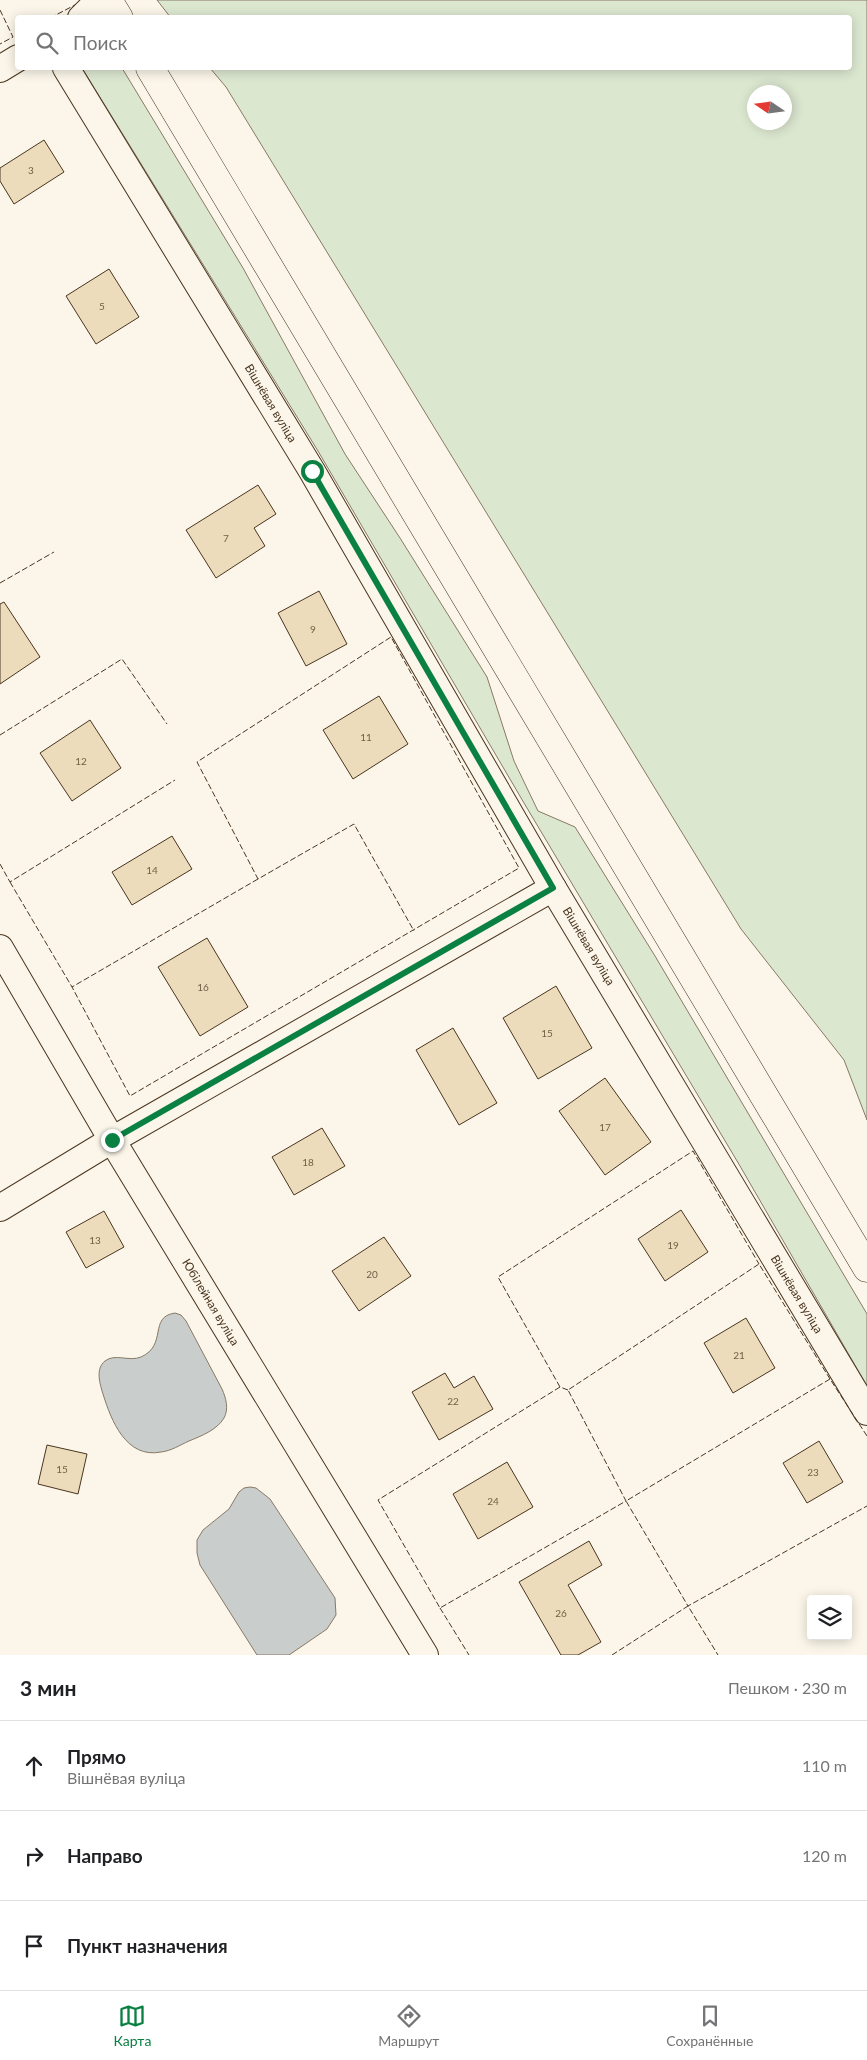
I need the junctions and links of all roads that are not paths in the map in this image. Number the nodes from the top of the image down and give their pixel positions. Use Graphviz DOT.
graph roads {
  1 [pos="99,0"];
  2 [pos="108,0"];
  3 [pos="84,15"];
  4 [pos="117,15"];
  5 [pos="15,60"];
  6 [pos="0,69"];
  7 [pos="67,70"];
  8 [pos="151,70"];
  9 [pos="553,888"];
  10 [pos="0,948"];
  11 [pos="112,1140"];
  12 [pos="0,1208"];
  13 [pos="867,1268"];
  14 [pos="867,1412"];
  15 [pos="425,1655"];
  1 -- 3 [label="street"];
  2 -- 4 [label="street"];
  5 -- 6 [label="street"];
  7 -- 9 [label="street, Вішнёвая вуліца"];
  8 -- 13 [label="street"];
  9 -- 11 [label="street"];
  9 -- 14 [label="street, Вішнёвая вуліца"];
  10 -- 11 [label="street, Юбілейная вуліца"];
  11 -- 12 [label="street"];
  11 -- 15 [label="street, Юбілейная вуліца"];
}
